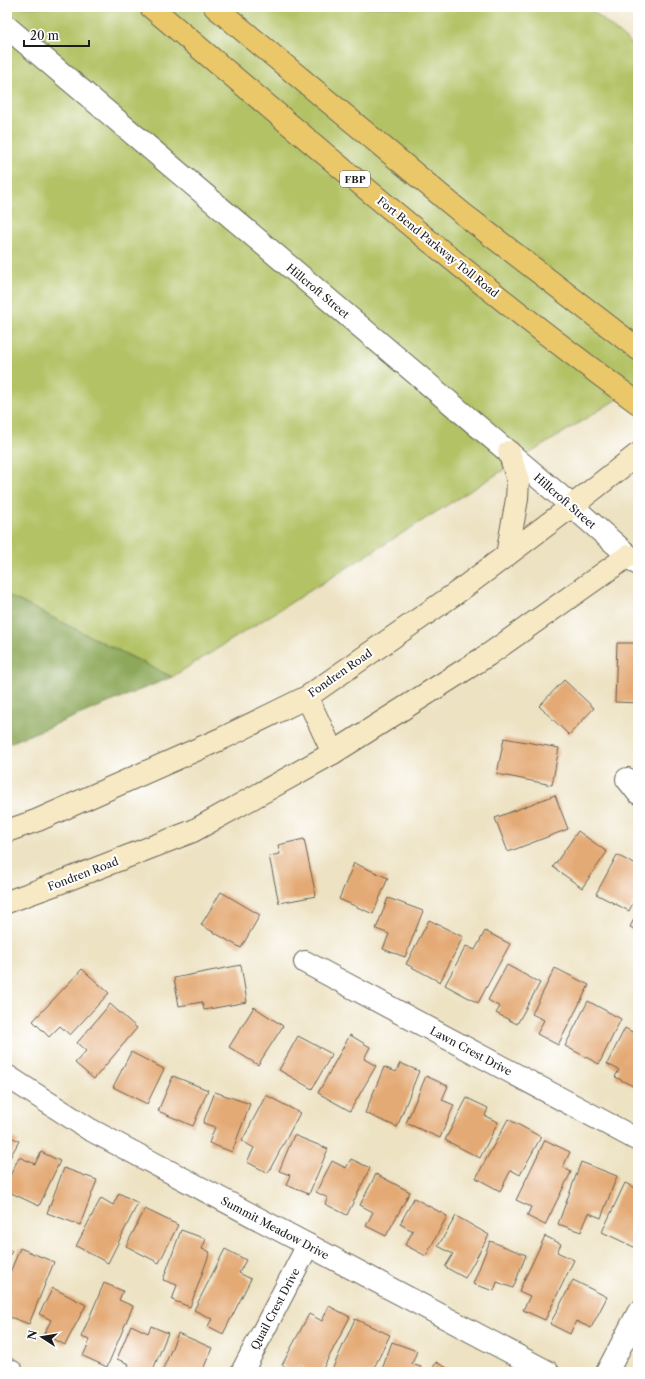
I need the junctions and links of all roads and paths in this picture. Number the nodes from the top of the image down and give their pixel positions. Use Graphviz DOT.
graph roads {
  1 [pos="151,7"];
  2 [pos="215,7"];
  3 [pos="7,27"];
  4 [pos="638,349"];
  5 [pos="638,403"];
  6 [pos="508,452"];
  7 [pos="638,454"];
  8 [pos="572,506"];
  9 [pos="506,555"];
  10 [pos="633,560"];
  11 [pos="306,697"];
  12 [pos="333,753"];
  13 [pos="7,831"];
  14 [pos="7,902"];
  15 [pos="304,962"];
  16 [pos="7,1076"];
  17 [pos="638,1140"];
  18 [pos="308,1245"];
  19 [pos="638,1313"];
  20 [pos="7,1369"];
  21 [pos="12,1372"];
  22 [pos="242,1372"];
  23 [pos="548,1372"];
  24 [pos="607,1372"];
  1 -- 5 [label="highway, Fort Bend Parkway Toll Road / FBP"];
  2 -- 4 [label="highway"];
  3 -- 6 [label="street, Hillcroft Street"];
  6 -- 8 [label="street, Hillcroft Street"];
  6 -- 9 [label="main road"];
  7 -- 8 [label="main road, Fondren Road"];
  8 -- 9 [label="main road, Fondren Road"];
  8 -- 10 [label="street, Hillcroft Street"];
  9 -- 11 [label="main road, Fondren Road"];
  10 -- 12 [label="main road, Fondren Road"];
  11 -- 12 [label="main road"];
  11 -- 13 [label="main road, Fondren Road"];
  12 -- 14 [label="main road, Fondren Road"];
  15 -- 17 [label="street, Lawn Crest Drive"];
  16 -- 18 [label="street, Summit Meadow Drive"];
  18 -- 22 [label="street, Quail Crest Drive"];
  18 -- 23 [label="street, Summit Meadow Drive"];
  19 -- 24 [label="street"];
  20 -- 21 [label="street"];
}
